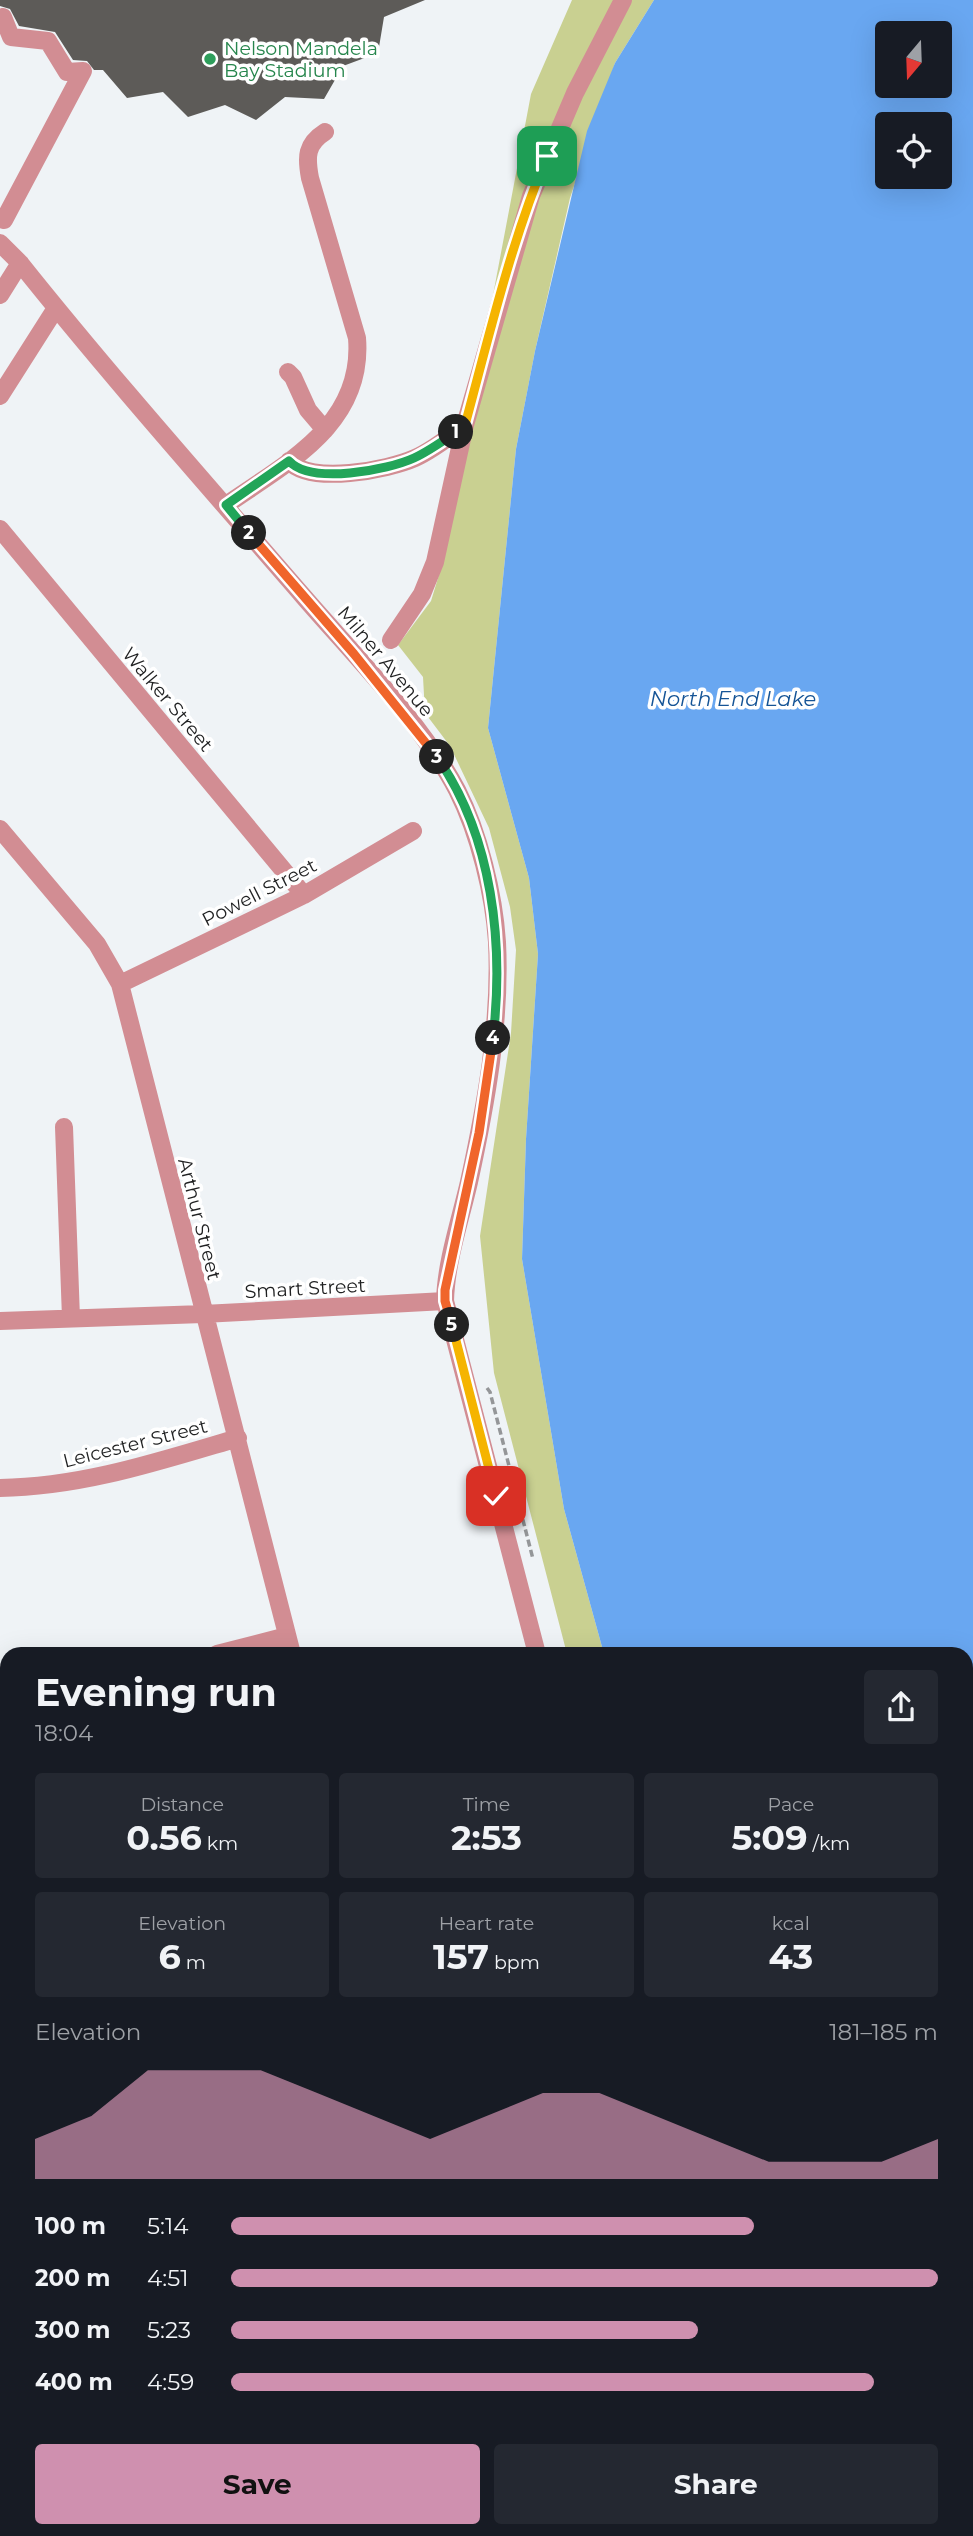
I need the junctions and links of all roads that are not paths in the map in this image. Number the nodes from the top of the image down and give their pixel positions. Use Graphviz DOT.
graph roads {
  1 [pos="624,0"];
  2 [pos="0,21"];
  3 [pos="325,132"];
  4 [pos="0,219"];
  5 [pos="0,243"];
  6 [pos="20,263"];
  7 [pos="0,295"];
  8 [pos="56,308"];
  9 [pos="288,372"];
  10 [pos="0,396"];
  11 [pos="465,425"];
  12 [pos="325,430"];
  13 [pos="289,461"];
  14 [pos="226,505"];
  15 [pos="0,529"];
  16 [pos="391,640"];
  17 [pos="0,829"];
  18 [pos="413,831"];
  19 [pos="304,895"];
  20 [pos="120,984"];
  21 [pos="64,1127"];
  22 [pos="445,1301"];
  23 [pos="202,1314"];
  24 [pos="71,1318"];
  25 [pos="0,1321"];
  26 [pos="237,1438"];
  27 [pos="0,1488"];
  28 [pos="287,1636"];
  29 [pos="244,1647"];
  30 [pos="290,1647"];
  31 [pos="535,1647"];
  1 -- 11 [label="street"];
  2 -- 4 [label="street"];
  3 -- 12 [label="street"];
  5 -- 6 [label="street, Milner Avenue"];
  6 -- 7 [label="street"];
  6 -- 8 [label="street, Milner Avenue"];
  8 -- 10 [label="street"];
  8 -- 14 [label="street, Milner Avenue"];
  9 -- 12 [label="street"];
  11 -- 13 [label="street"];
  11 -- 16 [label="street"];
  12 -- 13 [label="street"];
  13 -- 14 [label="street"];
  14 -- 22 [label="street, Milner Avenue"];
  15 -- 19 [label="street, Walker Street"];
  17 -- 20 [label="street, Arthur Street"];
  18 -- 19 [label="street, Powell Street"];
  19 -- 20 [label="street, Powell Street"];
  20 -- 23 [label="street, Arthur Street"];
  21 -- 24 [label="street"];
  22 -- 23 [label="street, Smart Street"];
  22 -- 31 [label="street, Milner Avenue"];
  23 -- 24 [label="street, Smart Street"];
  23 -- 26 [label="street, Arthur Street"];
  24 -- 25 [label="street, Smart Street"];
  26 -- 27 [label="street, Leicester Street"];
  26 -- 28 [label="street, Arthur Street"];
  28 -- 29 [label="street"];
  28 -- 30 [label="street, Arthur Street"];
}
